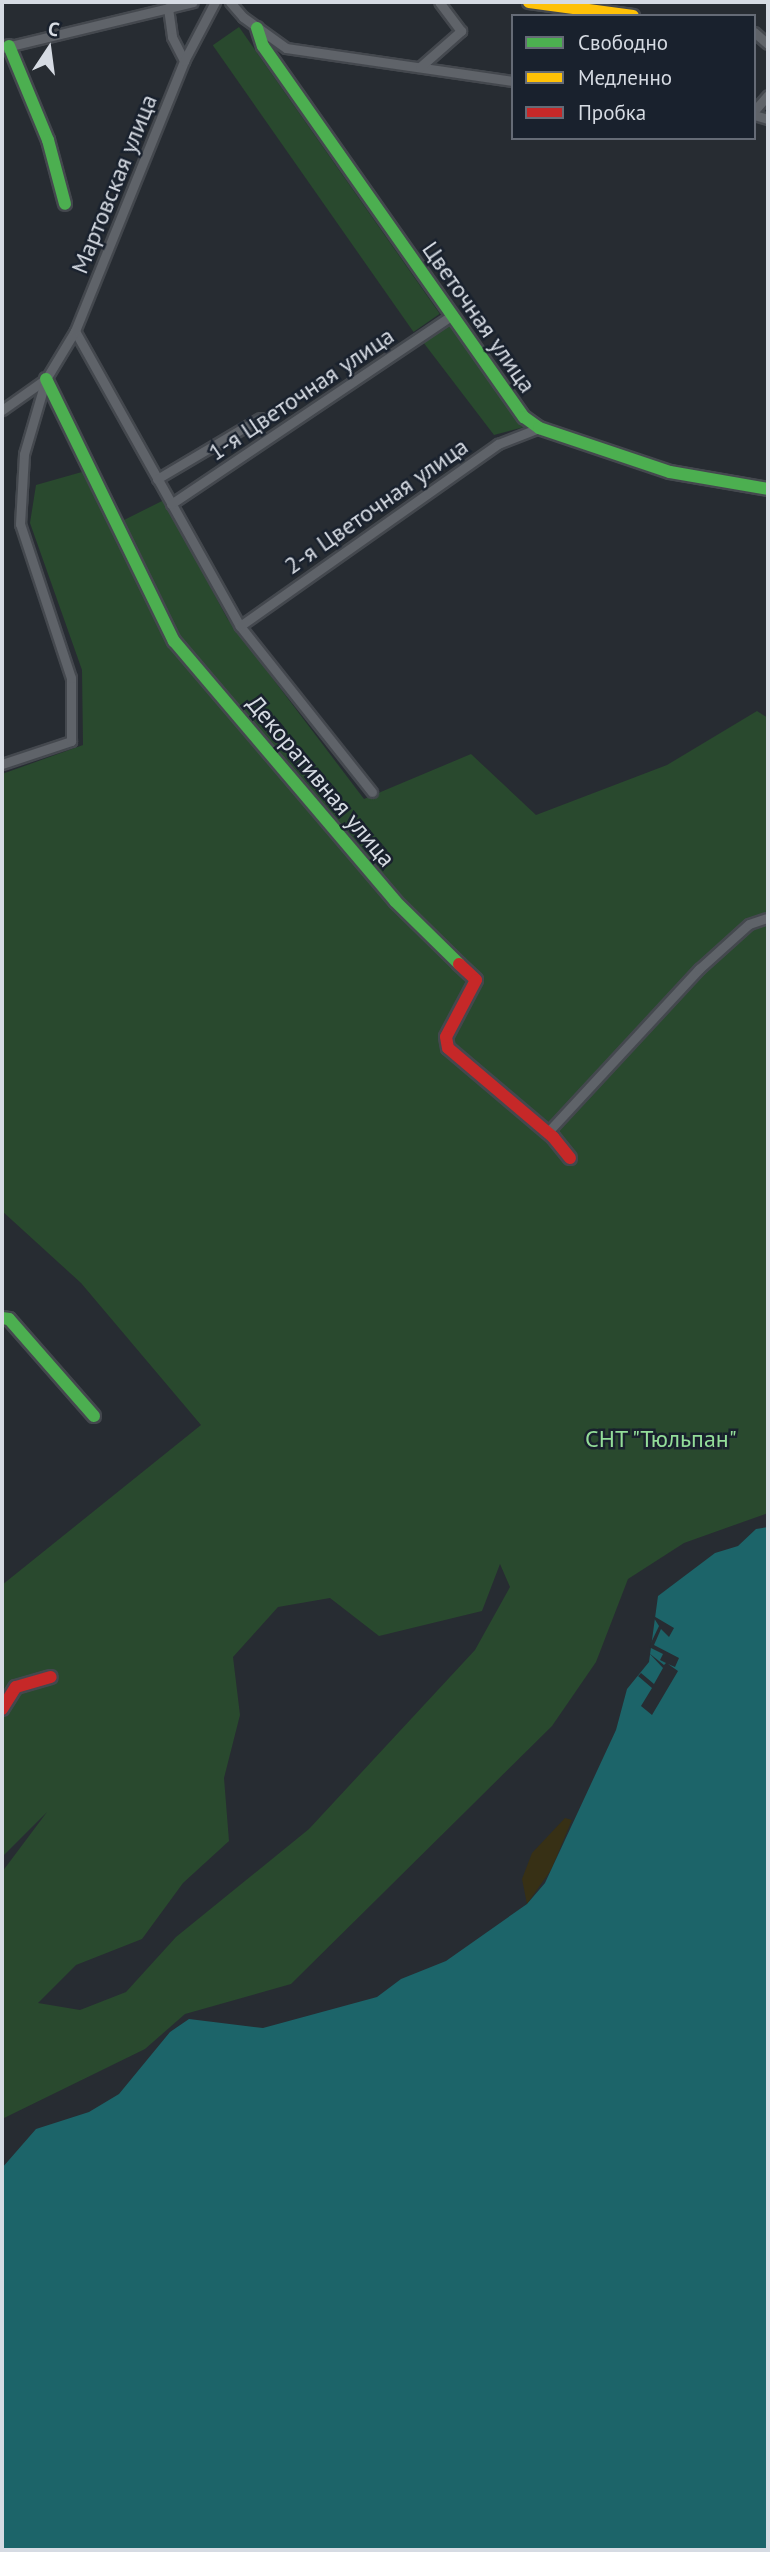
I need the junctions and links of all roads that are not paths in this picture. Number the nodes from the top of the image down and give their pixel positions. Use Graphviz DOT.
graph roads {
  1 [pos="193,2"];
  2 [pos="215,2"];
  3 [pos="230,2"];
  4 [pos="439,2"];
  5 [pos="529,2"];
  6 [pos="168,8"];
  7 [pos="618,14"];
  8 [pos="257,28"];
  9 [pos="5,47"];
  10 [pos="184,61"];
  11 [pos="420,67"];
  12 [pos="511,81"];
  13 [pos="768,96"];
  14 [pos="756,111"];
  15 [pos="65,204"];
  16 [pos="452,316"];
  17 [pos="75,331"];
  18 [pos="46,379"];
  19 [pos="2,410"];
  20 [pos="260,418"];
  21 [pos="539,428"];
  22 [pos="157,479"];
  23 [pos="768,489"];
  24 [pos="171,504"];
  25 [pos="240,626"];
  26 [pos="2,764"];
  27 [pos="372,792"];
  28 [pos="766,918"];
  29 [pos="547,1133"];
  30 [pos="570,1158"];
  31 [pos="2,1318"];
  32 [pos="94,1416"];
  33 [pos="51,1677"];
  34 [pos="2,1709"];
  1 -- 6 [label="street"];
  2 -- 10 [label="street, Мартовская улица"];
  3 -- 8 [label="street"];
  4 -- 11 [label="street"];
  5 -- 7 [label="street"];
  6 -- 9 [label="street"];
  6 -- 10 [label="street"];
  8 -- 11 [label="street"];
  8 -- 16 [label="street, Цветочная улица"];
  9 -- 15 [label="street"];
  10 -- 17 [label="street, Мартовская улица"];
  11 -- 12 [label="street"];
  13 -- 14 [label="street"];
  16 -- 21 [label="street, Цветочная улица"];
  16 -- 24 [label="street, 1-я Цветочная улица"];
  17 -- 18 [label="street, Мартовская улица"];
  17 -- 22 [label="street"];
  18 -- 19 [label="street"];
  18 -- 26 [label="street"];
  18 -- 29 [label="street, Декоративная улица"];
  20 -- 22 [label="street"];
  21 -- 23 [label="street, Цветочная улица"];
  21 -- 25 [label="street, 2-я Цветочная улица"];
  22 -- 24 [label="street"];
  24 -- 25 [label="street"];
  25 -- 27 [label="street"];
  28 -- 29 [label="street"];
  29 -- 30 [label="street, Декоративная улица"];
  31 -- 32 [label="street"];
  33 -- 34 [label="street"];
}
